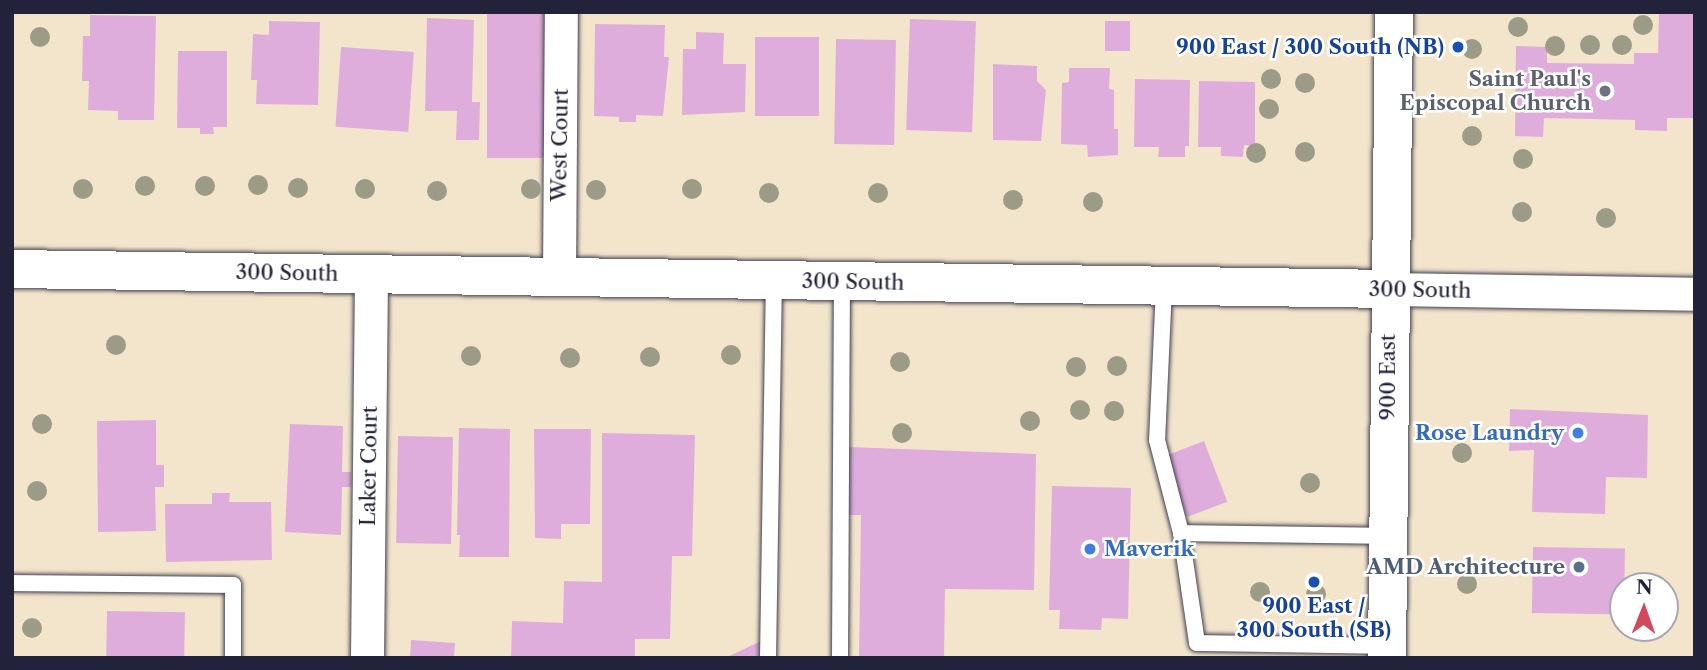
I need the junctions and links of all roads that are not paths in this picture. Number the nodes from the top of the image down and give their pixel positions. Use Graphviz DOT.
graph roads {
  1 [pos="561,12"];
  2 [pos="1394,12"];
  3 [pos="12,269"];
  4 [pos="371,274"];
  5 [pos="559,278"];
  6 [pos="774,281"];
  7 [pos="842,282"];
  8 [pos="1164,287"];
  9 [pos="1389,289"];
  10 [pos="1695,294"];
  11 [pos="1181,533"];
  12 [pos="1388,536"];
  13 [pos="12,583"];
  14 [pos="1387,652"];
  15 [pos="233,658"];
  16 [pos="367,658"];
  17 [pos="768,658"];
  18 [pos="840,658"];
  1 -- 5 [label="street, West Court"];
  2 -- 9 [label="street, 900 East"];
  3 -- 4 [label="street, 300 South"];
  4 -- 5 [label="street, 300 South"];
  4 -- 16 [label="street, Laker Court"];
  5 -- 6 [label="street, 300 South"];
  6 -- 7 [label="street, 300 South"];
  6 -- 17 [label="lane"];
  7 -- 8 [label="street, 300 South"];
  7 -- 18 [label="lane"];
  8 -- 9 [label="street, 300 South"];
  8 -- 11 [label="lane"];
  9 -- 10 [label="street, 300 South"];
  9 -- 12 [label="street, 900 East"];
  11 -- 12 [label="lane"];
  11 -- 14 [label="lane"];
  12 -- 14 [label="street, 900 East"];
  13 -- 15 [label="lane"];
}
